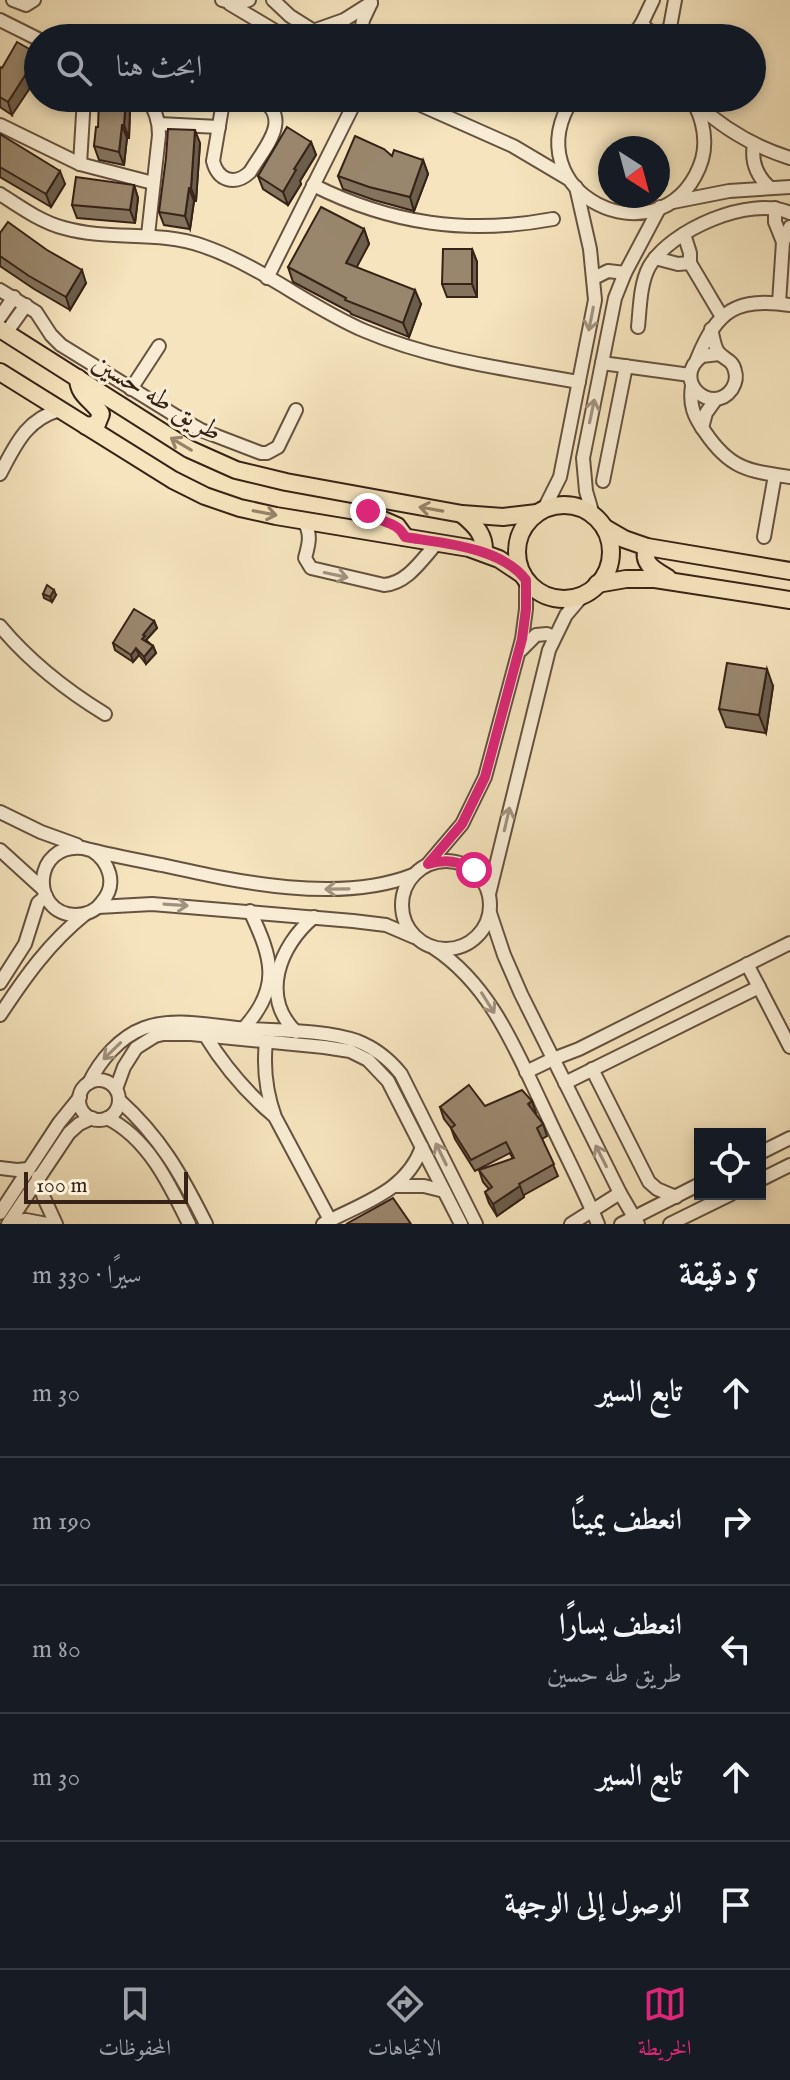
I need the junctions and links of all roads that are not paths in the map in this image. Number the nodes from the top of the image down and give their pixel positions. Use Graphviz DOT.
graph roads {
  1 [pos="13,0"];
  2 [pos="34,0"];
  3 [pos="249,0"];
  4 [pos="273,0"];
  5 [pos="653,0"];
  6 [pos="675,0"];
  7 [pos="372,1"];
  8 [pos="226,2"];
  9 [pos="0,20"];
  10 [pos="642,23"];
  11 [pos="263,24"];
  12 [pos="302,24"];
  13 [pos="337,24"];
  14 [pos="362,24"];
  15 [pos="670,24"];
  16 [pos="24,32"];
  17 [pos="83,112"];
  18 [pos="155,112"];
  19 [pos="221,112"];
  20 [pos="275,112"];
  21 [pos="350,112"];
  22 [pos="436,112"];
  23 [pos="565,112"];
  24 [pos="697,112"];
  25 [pos="708,112"];
  26 [pos="159,124"];
  27 [pos="0,125"];
  28 [pos="219,127"];
  29 [pos="754,144"];
  30 [pos="790,158"];
  31 [pos="80,164"];
  32 [pos="153,183"];
  33 [pos="572,183"];
  34 [pos="313,185"];
  35 [pos="769,187"];
  36 [pos="790,187"];
  37 [pos="0,194"];
  38 [pos="670,201"];
  39 [pos="598,204"];
  40 [pos="670,204"];
  41 [pos="604,208"];
  42 [pos="653,208"];
  43 [pos="663,208"];
  44 [pos="775,208"];
  45 [pos="790,213"];
  46 [pos="553,219"];
  47 [pos="790,227"];
  48 [pos="684,234"];
  49 [pos="148,235"];
  50 [pos="783,242"];
  51 [pos="655,258"];
  52 [pos="690,263"];
  53 [pos="625,273"];
  54 [pos="267,278"];
  55 [pos="594,278"];
  56 [pos="0,290"];
  57 [pos="20,301"];
  58 [pos="785,304"];
  59 [pos="722,317"];
  60 [pos="2,326"];
  61 [pos="638,327"];
  62 [pos="711,329"];
  63 [pos="159,346"];
  64 [pos="719,354"];
  65 [pos="697,359"];
  66 [pos="602,363"];
  67 [pos="626,366"];
  68 [pos="0,372"];
  69 [pos="78,378"];
  70 [pos="691,380"];
  71 [pos="579,382"];
  72 [pos="131,389"];
  73 [pos="716,399"];
  74 [pos="60,410"];
  75 [pos="296,410"];
  76 [pos="86,426"];
  77 [pos="702,428"];
  78 [pos="568,439"];
  79 [pos="585,443"];
  80 [pos="0,474"];
  81 [pos="775,475"];
  82 [pos="790,477"];
  83 [pos="603,481"];
  84 [pos="377,499"];
  85 [pos="540,511"];
  86 [pos="462,514"];
  87 [pos="303,520"];
  88 [pos="599,522"];
  89 [pos="405,537"];
  90 [pos="764,537"];
  91 [pos="438,542"];
  92 [pos="647,547"];
  93 [pos="484,553"];
  94 [pos="790,571"];
  95 [pos="524,578"];
  96 [pos="674,582"];
  97 [pos="597,584"];
  98 [pos="583,595"];
  99 [pos="790,600"];
  100 [pos="0,626"];
  101 [pos="554,637"];
  102 [pos="518,653"];
  103 [pos="105,714"];
  104 [pos="0,812"];
  105 [pos="87,849"];
  106 [pos="0,850"];
  107 [pos="428,864"];
  108 [pos="413,875"];
  109 [pos="45,893"];
  110 [pos="489,894"];
  111 [pos="98,907"];
  112 [pos="250,911"];
  113 [pos="490,913"];
  114 [pos="85,914"];
  115 [pos="314,917"];
  116 [pos="414,937"];
  117 [pos="790,943"];
  118 [pos="434,948"];
  119 [pos="17,958"];
  120 [pos="0,964"];
  121 [pos="747,964"];
  122 [pos="274,976"];
  123 [pos="0,983"];
  124 [pos="759,987"];
  125 [pos="0,1015"];
  126 [pos="243,1029"];
  127 [pos="296,1032"];
  128 [pos="205,1035"];
  129 [pos="266,1042"];
  130 [pos="790,1047"];
  131 [pos="553,1059"];
  132 [pos="380,1062"];
  133 [pos="592,1069"];
  134 [pos="526,1072"];
  135 [pos="89,1083"];
  136 [pos="565,1083"];
  137 [pos="118,1094"];
  138 [pos="80,1097"];
  139 [pos="275,1117"];
  140 [pos="92,1118"];
  141 [pos="107,1118"];
  142 [pos="790,1138"];
  143 [pos="422,1147"];
  144 [pos="766,1150"];
  145 [pos="790,1165"];
  146 [pos="0,1168"];
  147 [pos="33,1173"];
  148 [pos="766,1177"];
  149 [pos="396,1186"];
  150 [pos="694,1187"];
  151 [pos="444,1191"];
  152 [pos="620,1193"];
  153 [pos="676,1197"];
  154 [pos="719,1200"];
  155 [pos="592,1211"];
  156 [pos="5,1212"];
  157 [pos="205,1221"];
  158 [pos="326,1222"];
  159 [pos="631,1222"];
  160 [pos="47,1224"];
  161 [pos="56,1224"];
  162 [pos="189,1224"];
  163 [pos="461,1224"];
  164 [pos="476,1224"];
  165 [pos="571,1224"];
  166 [pos="598,1224"];
  167 [pos="670,1224"];
  1 -- 2 [label="street"];
  3 -- 8 [label="street"];
  4 -- 12 [label="street"];
  5 -- 10 [label="street"];
  6 -- 15 [label="street"];
  7 -- 13 [label="street"];
  7 -- 14 [label="street"];
  8 -- 11 [label="street"];
  9 -- 16 [label="street"];
  17 -- 31 [label="street"];
  18 -- 26 [label="street"];
  19 -- 28 [label="street"];
  20 -- 28 [label="street"];
  21 -- 34 [label="street"];
  22 -- 33 [label="street"];
  23 -- 33 [label="street"];
  24 -- 38 [label="street"];
  25 -- 29 [label="street"];
  26 -- 28 [label="street"];
  26 -- 32 [label="street"];
  27 -- 31 [label="street"];
  29 -- 30 [label="street"];
  29 -- 35 [label="street"];
  31 -- 32 [label="street"];
  32 -- 49 [label="street"];
  33 -- 39 [label="street"];
  33 -- 55 [label="street"];
  34 -- 46 [label="street"];
  34 -- 54 [label="street"];
  35 -- 36 [label="street"];
  35 -- 40 [label="street"];
  37 -- 49 [label="street"];
  41 -- 42 [label="street"];
  43 -- 53 [label="street"];
  44 -- 45 [label="street"];
  44 -- 48 [label="street"];
  44 -- 50 [label="street"];
  47 -- 50 [label="street"];
  48 -- 51 [label="street"];
  48 -- 52 [label="street"];
  49 -- 54 [label="street"];
  50 -- 58 [label="street"];
  51 -- 52 [label="street"];
  51 -- 61 [label="street"];
  52 -- 59 [label="street"];
  53 -- 55 [label="street"];
  53 -- 66 [label="street"];
  54 -- 71 [label="street"];
  55 -- 71 [label="street, one-way"];
  56 -- 57 [label="street"];
  57 -- 60 [label="street"];
  57 -- 72 [label="street"];
  58 -- 59 [label="street"];
  59 -- 62 [label="street"];
  60 -- 69 [label="main road, طريق طه حسين"];
  62 -- 64 [label="street"];
  62 -- 65 [label="street"];
  63 -- 72 [label="street"];
  64 -- 65 [label="street"];
  64 -- 73 [label="street"];
  65 -- 70 [label="street"];
  66 -- 67 [label="street"];
  79 -- 66 [label="street, one-way"];
  67 -- 70 [label="street"];
  67 -- 83 [label="street"];
  68 -- 74 [label="main road"];
  69 -- 76 [label="main road"];
  84 -- 69 [label="main road, طريق طه حسين, one-way"];
  70 -- 73 [label="street"];
  70 -- 77 [label="street"];
  71 -- 78 [label="street"];
  72 -- 75 [label="street"];
  73 -- 77 [label="street"];
  74 -- 76 [label="main road"];
  74 -- 80 [label="street"];
  76 -- 87 [label="main road, one-way"];
  77 -- 81 [label="street"];
  78 -- 79 [label="street"];
  78 -- 85 [label="street"];
  79 -- 88 [label="street"];
  81 -- 82 [label="street"];
  81 -- 90 [label="street"];
  86 -- 84 [label="main road, طريق طه حسين, one-way"];
  84 -- 89 [label="main road"];
  85 -- 86 [label="main road, طريق طه حسين"];
  85 -- 88 [label="main road"];
  85 -- 95 [label="main road"];
  86 -- 93 [label="main road"];
  87 -- 89 [label="main road"];
  87 -- 91 [label="street, one-way"];
  88 -- 92 [label="main road"];
  88 -- 97 [label="main road"];
  89 -- 91 [label="main road"];
  91 -- 93 [label="main road"];
  92 -- 94 [label="main road"];
  92 -- 96 [label="main road"];
  93 -- 95 [label="main road"];
  95 -- 98 [label="main road"];
  95 -- 102 [label="street"];
  96 -- 97 [label="main road"];
  96 -- 99 [label="main road"];
  97 -- 98 [label="main road"];
  98 -- 101 [label="street"];
  100 -- 103 [label="street"];
  101 -- 102 [label="street"];
  110 -- 101 [label="street, one-way"];
  102 -- 107 [label="street"];
  104 -- 105 [label="street"];
  108 -- 105 [label="street, one-way"];
  105 -- 109 [label="street"];
  105 -- 111 [label="street"];
  106 -- 109 [label="street"];
  107 -- 108 [label="street"];
  107 -- 110 [label="street"];
  108 -- 116 [label="street"];
  109 -- 114 [label="street"];
  109 -- 119 [label="street"];
  110 -- 113 [label="street"];
  111 -- 112 [label="street, one-way"];
  111 -- 114 [label="street"];
  112 -- 115 [label="street"];
  112 -- 122 [label="street"];
  113 -- 118 [label="street"];
  113 -- 131 [label="street"];
  114 -- 125 [label="street"];
  115 -- 116 [label="street"];
  115 -- 122 [label="street"];
  116 -- 118 [label="street"];
  117 -- 121 [label="street"];
  118 -- 134 [label="street, one-way"];
  119 -- 120 [label="street"];
  119 -- 123 [label="street"];
  121 -- 124 [label="street"];
  121 -- 131 [label="street"];
  122 -- 126 [label="street"];
  122 -- 127 [label="street"];
  124 -- 130 [label="street"];
  124 -- 133 [label="street"];
  126 -- 127 [label="street"];
  126 -- 135 [label="street, one-way"];
  127 -- 132 [label="street"];
  128 -- 129 [label="street"];
  128 -- 137 [label="street"];
  128 -- 139 [label="street"];
  129 -- 132 [label="street"];
  129 -- 139 [label="street"];
  131 -- 134 [label="street"];
  131 -- 136 [label="street"];
  132 -- 143 [label="street"];
  164 -- 132 [label="street, one-way"];
  133 -- 136 [label="street"];
  133 -- 153 [label="street"];
  134 -- 155 [label="street"];
  135 -- 137 [label="street"];
  135 -- 138 [label="street"];
  152 -- 136 [label="street, one-way"];
  137 -- 141 [label="street"];
  137 -- 157 [label="street"];
  138 -- 140 [label="street"];
  138 -- 147 [label="street"];
  139 -- 158 [label="street"];
  140 -- 141 [label="street"];
  140 -- 147 [label="street"];
  141 -- 162 [label="street"];
  142 -- 144 [label="street"];
  143 -- 149 [label="street"];
  143 -- 151 [label="street"];
  145 -- 148 [label="street"];
  146 -- 147 [label="street"];
  147 -- 156 [label="street"];
  147 -- 161 [label="street"];
  149 -- 151 [label="street"];
  149 -- 158 [label="street"];
  150 -- 153 [label="street"];
  151 -- 163 [label="street"];
  152 -- 155 [label="street"];
  152 -- 159 [label="street"];
  153 -- 159 [label="street"];
  154 -- 167 [label="street"];
  155 -- 165 [label="street"];
  155 -- 166 [label="street"];
  156 -- 160 [label="street"];
  157 -- 162 [label="street"];
}
